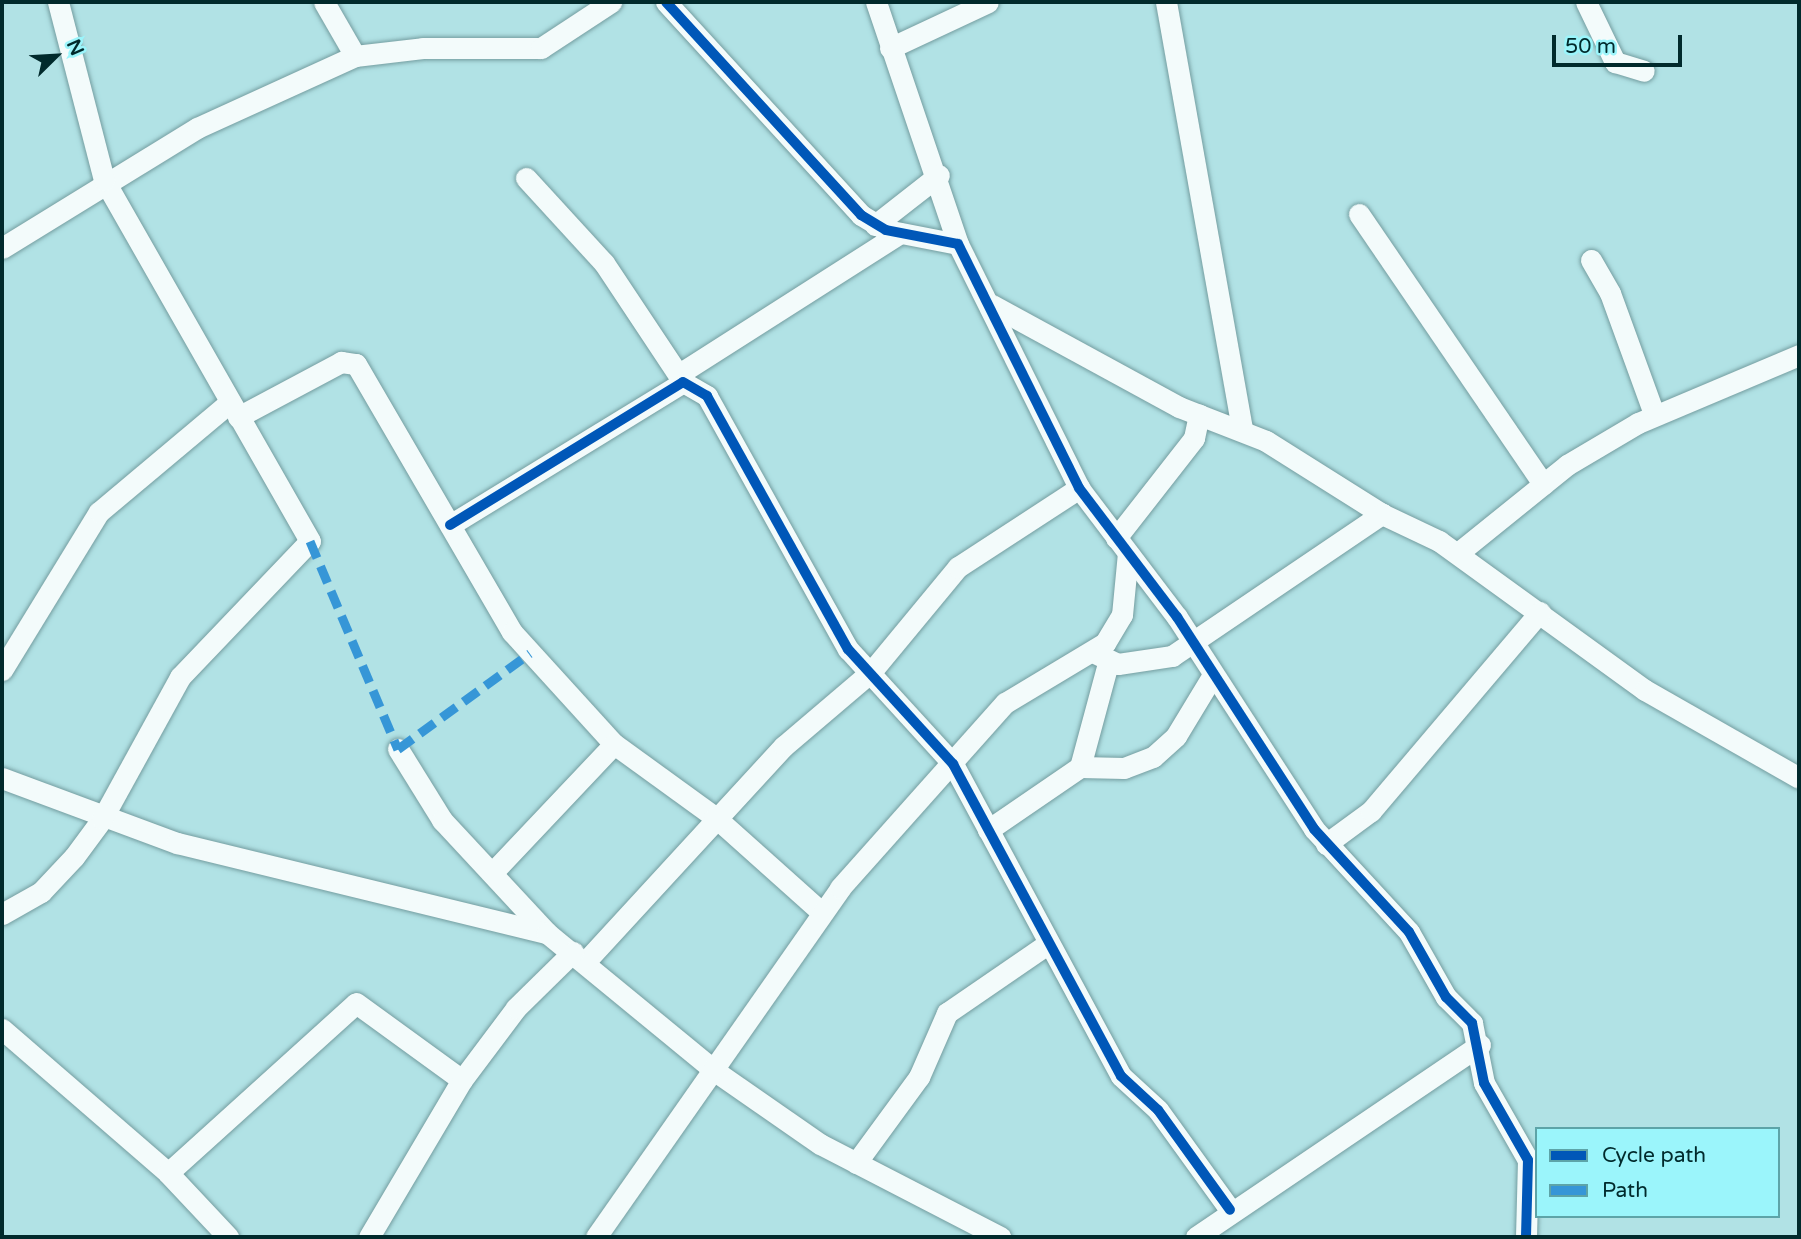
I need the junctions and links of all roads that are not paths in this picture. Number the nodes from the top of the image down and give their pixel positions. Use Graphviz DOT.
graph roads {
  1 [pos="58,2"];
  2 [pos="324,2"];
  3 [pos="611,2"];
  4 [pos="666,2"];
  5 [pos="876,2"];
  6 [pos="988,2"];
  7 [pos="1166,2"];
  8 [pos="1586,2"];
  9 [pos="890,48"];
  10 [pos="355,56"];
  11 [pos="1644,71"];
  12 [pos="939,175"];
  13 [pos="526,178"];
  14 [pos="104,180"];
  15 [pos="1359,214"];
  16 [pos="875,225"];
  17 [pos="900,233"];
  18 [pos="958,244"];
  19 [pos="2,247"];
  20 [pos="1591,260"];
  21 [pos="992,305"];
  22 [pos="1799,355"];
  23 [pos="681,378"];
  24 [pos="234,410"];
  25 [pos="1654,414"];
  26 [pos="1199,415"];
  27 [pos="1242,429"];
  28 [pos="1544,484"];
  29 [pos="1079,488"];
  30 [pos="1382,514"];
  31 [pos="450,525"];
  32 [pos="1122,546"];
  33 [pos="1458,554"];
  34 [pos="1540,612"];
  35 [pos="1193,643"];
  36 [pos="1101,658"];
  37 [pos="2,670"];
  38 [pos="870,672"];
  39 [pos="1213,675"];
  40 [pos="614,744"];
  41 [pos="398,749"];
  42 [pos="953,764"];
  43 [pos="1080,766"];
  44 [pos="2,778"];
  45 [pos="1799,778"];
  46 [pos="715,817"];
  47 [pos="102,819"];
  48 [pos="988,830"];
  49 [pos="1326,844"];
  50 [pos="493,872"];
  51 [pos="820,911"];
  52 [pos="2,914"];
  53 [pos="547,933"];
  54 [pos="1046,945"];
  55 [pos="580,956"];
  56 [pos="2,1029"];
  57 [pos="1480,1045"];
  58 [pos="715,1071"];
  59 [pos="461,1080"];
  60 [pos="856,1163"];
  61 [pos="168,1173"];
  62 [pos="1230,1210"];
  63 [pos="228,1237"];
  64 [pos="369,1237"];
  65 [pos="596,1237"];
  66 [pos="1000,1237"];
  67 [pos="1196,1237"];
  68 [pos="1526,1237"];
  1 -- 14 [label="street"];
  2 -- 10 [label="street"];
  3 -- 10 [label="street"];
  4 -- 16 [label="street"];
  5 -- 9 [label="street"];
  6 -- 9 [label="street"];
  7 -- 27 [label="street"];
  8 -- 11 [label="street"];
  9 -- 12 [label="street"];
  10 -- 14 [label="street"];
  12 -- 16 [label="street"];
  12 -- 18 [label="street"];
  13 -- 23 [label="street"];
  14 -- 19 [label="street"];
  14 -- 24 [label="street"];
  15 -- 28 [label="street"];
  16 -- 17 [label="street"];
  17 -- 18 [label="street"];
  17 -- 23 [label="street"];
  18 -- 21 [label="street"];
  20 -- 25 [label="street"];
  21 -- 26 [label="street"];
  21 -- 29 [label="street"];
  22 -- 25 [label="street"];
  23 -- 31 [label="street"];
  23 -- 38 [label="street"];
  24 -- 31 [label="street"];
  24 -- 37 [label="street"];
  24 -- 47 [label="street"];
  25 -- 28 [label="street"];
  26 -- 27 [label="street"];
  26 -- 32 [label="street"];
  27 -- 30 [label="street"];
  28 -- 33 [label="street"];
  29 -- 32 [label="street"];
  29 -- 38 [label="street"];
  30 -- 33 [label="street"];
  30 -- 35 [label="street"];
  31 -- 40 [label="street"];
  32 -- 35 [label="street"];
  32 -- 36 [label="street"];
  33 -- 34 [label="street"];
  34 -- 45 [label="street"];
  34 -- 49 [label="street"];
  35 -- 36 [label="street"];
  35 -- 39 [label="street"];
  36 -- 42 [label="street"];
  36 -- 43 [label="street"];
  38 -- 42 [label="street"];
  38 -- 46 [label="street"];
  39 -- 43 [label="street"];
  39 -- 49 [label="street"];
  40 -- 46 [label="street"];
  40 -- 50 [label="street"];
  41 -- 50 [label="street"];
  42 -- 48 [label="street"];
  42 -- 51 [label="street"];
  43 -- 48 [label="street"];
  44 -- 47 [label="street"];
  46 -- 51 [label="street"];
  46 -- 55 [label="street"];
  47 -- 52 [label="street"];
  47 -- 53 [label="street"];
  48 -- 54 [label="street"];
  49 -- 57 [label="street"];
  50 -- 53 [label="street"];
  51 -- 58 [label="street"];
  53 -- 55 [label="street"];
  54 -- 60 [label="street"];
  54 -- 62 [label="street"];
  55 -- 58 [label="street"];
  55 -- 59 [label="street"];
  56 -- 61 [label="street"];
  57 -- 62 [label="street"];
  57 -- 68 [label="street"];
  58 -- 60 [label="street"];
  58 -- 65 [label="street"];
  59 -- 61 [label="street"];
  59 -- 64 [label="street"];
  60 -- 66 [label="street"];
  61 -- 63 [label="street"];
  62 -- 67 [label="street"];
}
